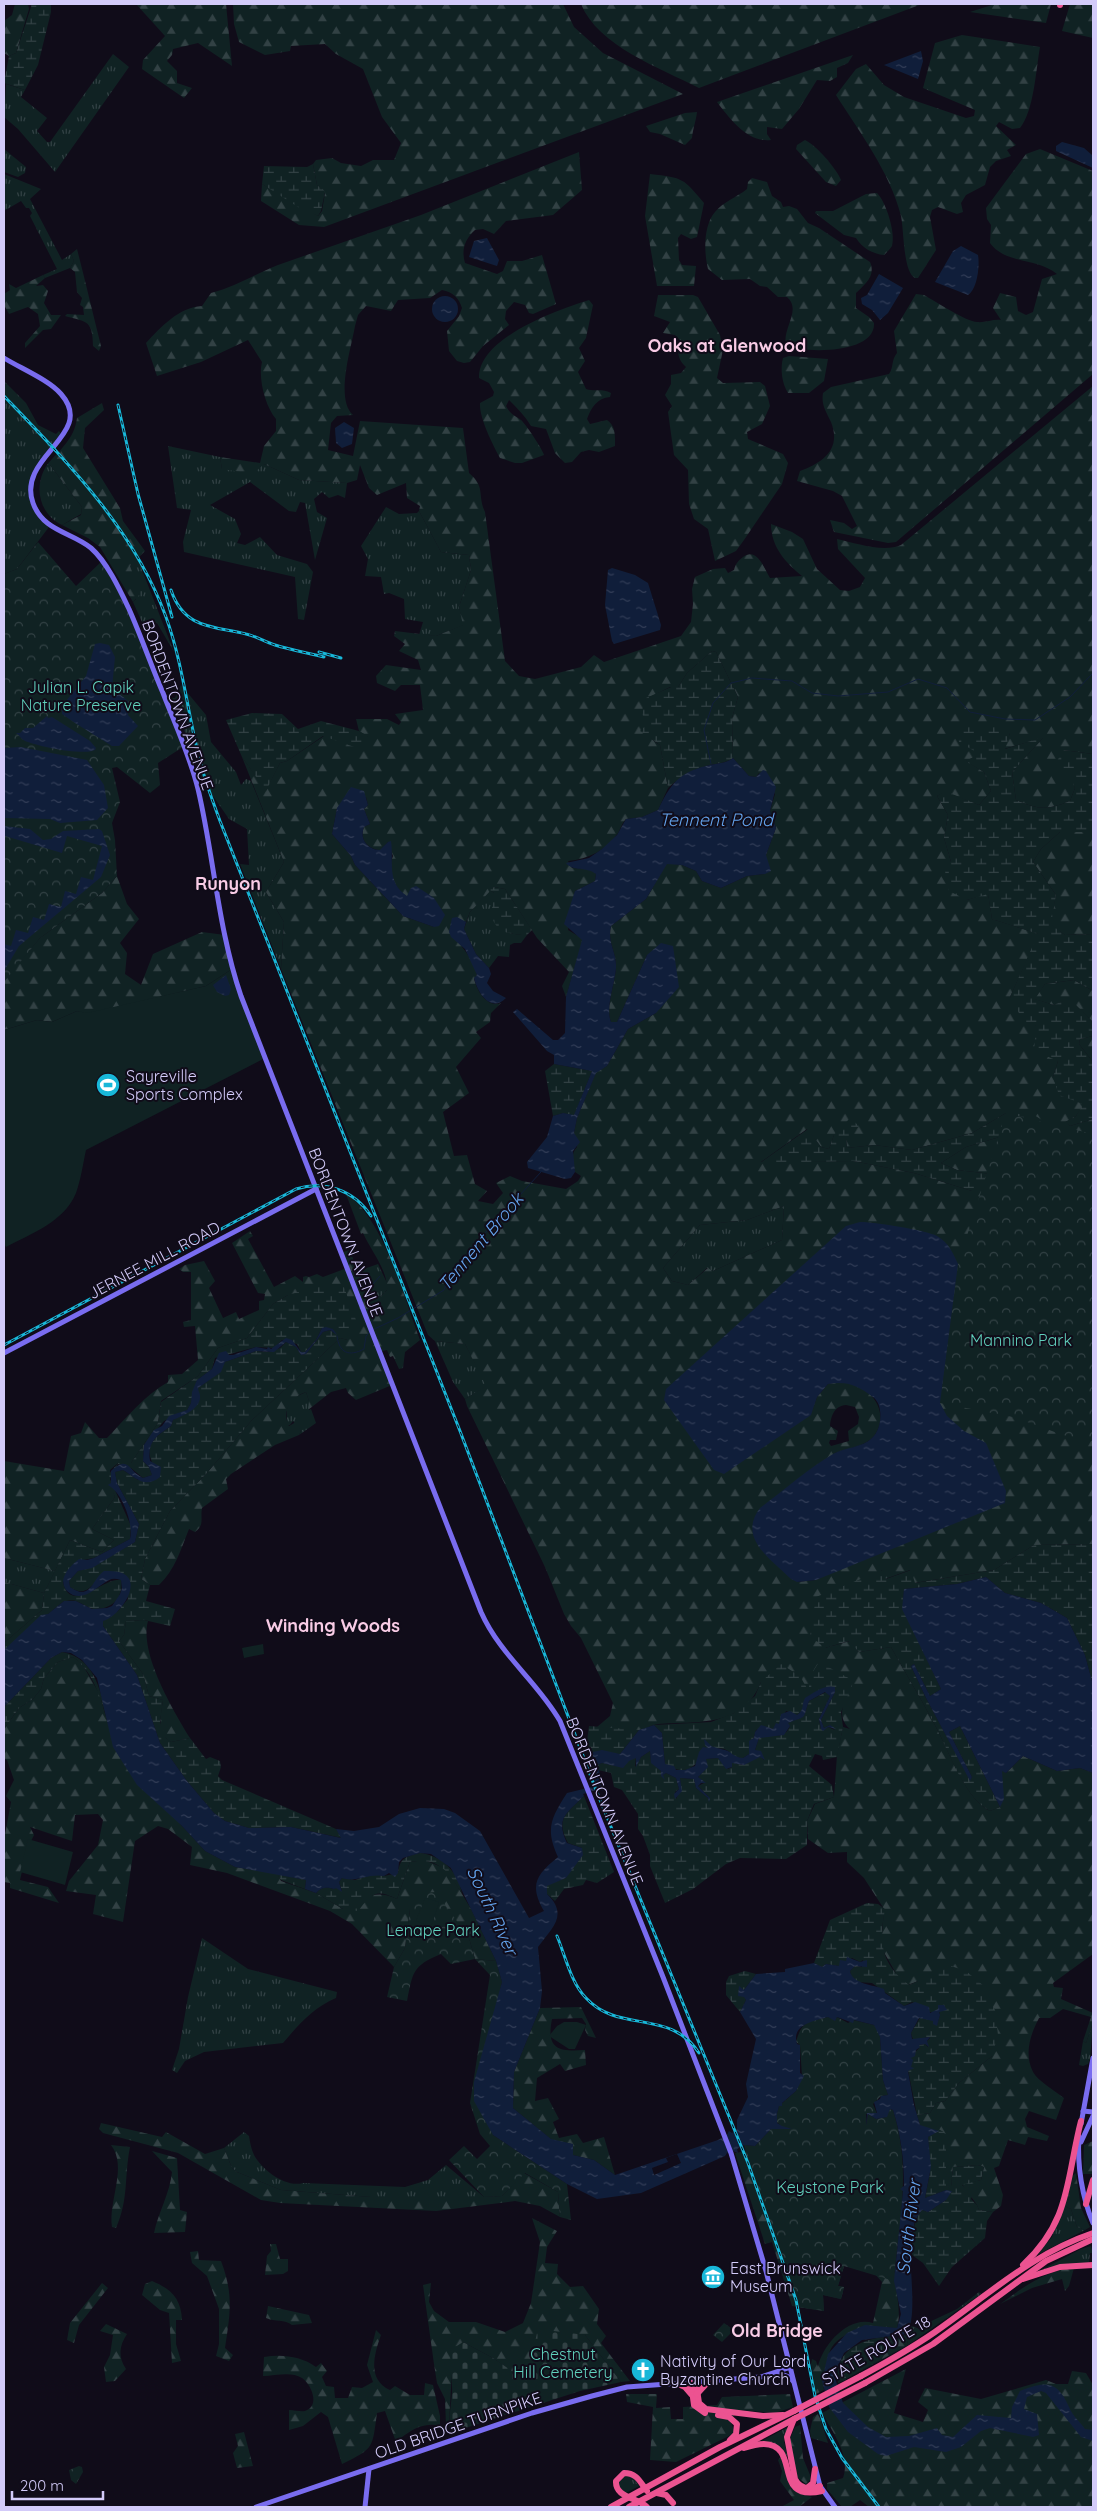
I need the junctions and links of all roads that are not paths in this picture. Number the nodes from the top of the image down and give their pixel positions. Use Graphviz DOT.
graph roads {
  1 [pos="4,358"];
  2 [pos="316,1189"];
  3 [pos="4,1353"];
  4 [pos="1093,2058"];
  5 [pos="1083,2109"];
  6 [pos="1093,2111"];
  7 [pos="1093,2116"];
  8 [pos="1081,2121"];
  9 [pos="1080,2148"];
  10 [pos="1093,2180"];
  11 [pos="1086,2204"];
  12 [pos="1093,2223"];
  13 [pos="1093,2233"];
  14 [pos="1093,2239"];
  15 [pos="1093,2265"];
  16 [pos="1011,2276"];
  17 [pos="1021,2279"];
  18 [pos="790,2367"];
  19 [pos="779,2373"];
  20 [pos="708,2382"];
  21 [pos="794,2382"];
  22 [pos="693,2383"];
  23 [pos="678,2384"];
  24 [pos="694,2394"];
  25 [pos="793,2416"];
  26 [pos="720,2447"];
  27 [pos="738,2449"];
  28 [pos="369,2469"];
  29 [pos="815,2469"];
  30 [pos="675,2482"];
  31 [pos="806,2488"];
  32 [pos="646,2489"];
  33 [pos="821,2489"];
  34 [pos="655,2494"];
  35 [pos="629,2498"];
  36 [pos="641,2501"];
  37 [pos="671,2505"];
  38 [pos="256,2507"];
  39 [pos="365,2507"];
  40 [pos="612,2507"];
  41 [pos="629,2507"];
  42 [pos="647,2507"];
  43 [pos="835,2507"];
  1 -- 2 [label="main road, BORDENTOWN AVENUE"];
  2 -- 3 [label="main road, JERNEE MILL ROAD"];
  2 -- 18 [label="main road, BORDENTOWN AVENUE"];
  4 -- 5 [label="main road"];
  5 -- 6 [label="main road"];
  5 -- 8 [label="main road"];
  7 -- 9 [label="main road"];
  8 -- 9 [label="main road"];
  8 -- 16 [label="highway"];
  9 -- 11 [label="main road"];
  10 -- 11 [label="highway"];
  11 -- 12 [label="main road"];
  13 -- 16 [label="highway, STATE ROUTE 18"];
  14 -- 17 [label="highway, STATE ROUTE 18"];
  15 -- 17 [label="highway"];
  16 -- 25 [label="highway, STATE ROUTE 18, bridge"];
  17 -- 25 [label="highway, STATE ROUTE 18, bridge"];
  18 -- 19 [label="main road, OLD BRIDGE TURNPIKE"];
  18 -- 21 [label="main road, BORDENTOWN AVENUE"];
  19 -- 20 [label="main road, OLD BRIDGE TURNPIKE"];
  19 -- 21 [label="main road"];
  20 -- 22 [label="main road, OLD BRIDGE TURNPIKE"];
  20 -- 24 [label="highway"];
  21 -- 29 [label="main road, BORDENTOWN AVENUE"];
  22 -- 23 [label="main road, OLD BRIDGE TURNPIKE"];
  22 -- 24 [label="highway"];
  23 -- 24 [label="highway"];
  23 -- 28 [label="main road, OLD BRIDGE TURNPIKE"];
  24 -- 25 [label="highway"];
  24 -- 26 [label="highway"];
  25 -- 26 [label="highway, STATE ROUTE 18"];
  25 -- 27 [label="highway, STATE ROUTE 18"];
  25 -- 31 [label="highway"];
  26 -- 32 [label="highway, STATE ROUTE 18"];
  27 -- 30 [label="highway, STATE ROUTE 18"];
  27 -- 33 [label="highway"];
  28 -- 38 [label="main road, OLD BRIDGE TURNPIKE"];
  28 -- 39 [label="main road"];
  29 -- 31 [label="highway"];
  29 -- 33 [label="main road, BORDENTOWN AVENUE"];
  30 -- 34 [label="highway, STATE ROUTE 18"];
  30 -- 37 [label="highway"];
  31 -- 33 [label="highway"];
  32 -- 34 [label="highway"];
  32 -- 35 [label="highway, STATE ROUTE 18"];
  32 -- 35 [label="highway"];
  33 -- 43 [label="main road"];
  34 -- 36 [label="highway, STATE ROUTE 18"];
  34 -- 37 [label="highway"];
  35 -- 36 [label="highway"];
  35 -- 40 [label="highway, STATE ROUTE 18"];
  36 -- 41 [label="highway, STATE ROUTE 18"];
  36 -- 42 [label="highway"];
}
